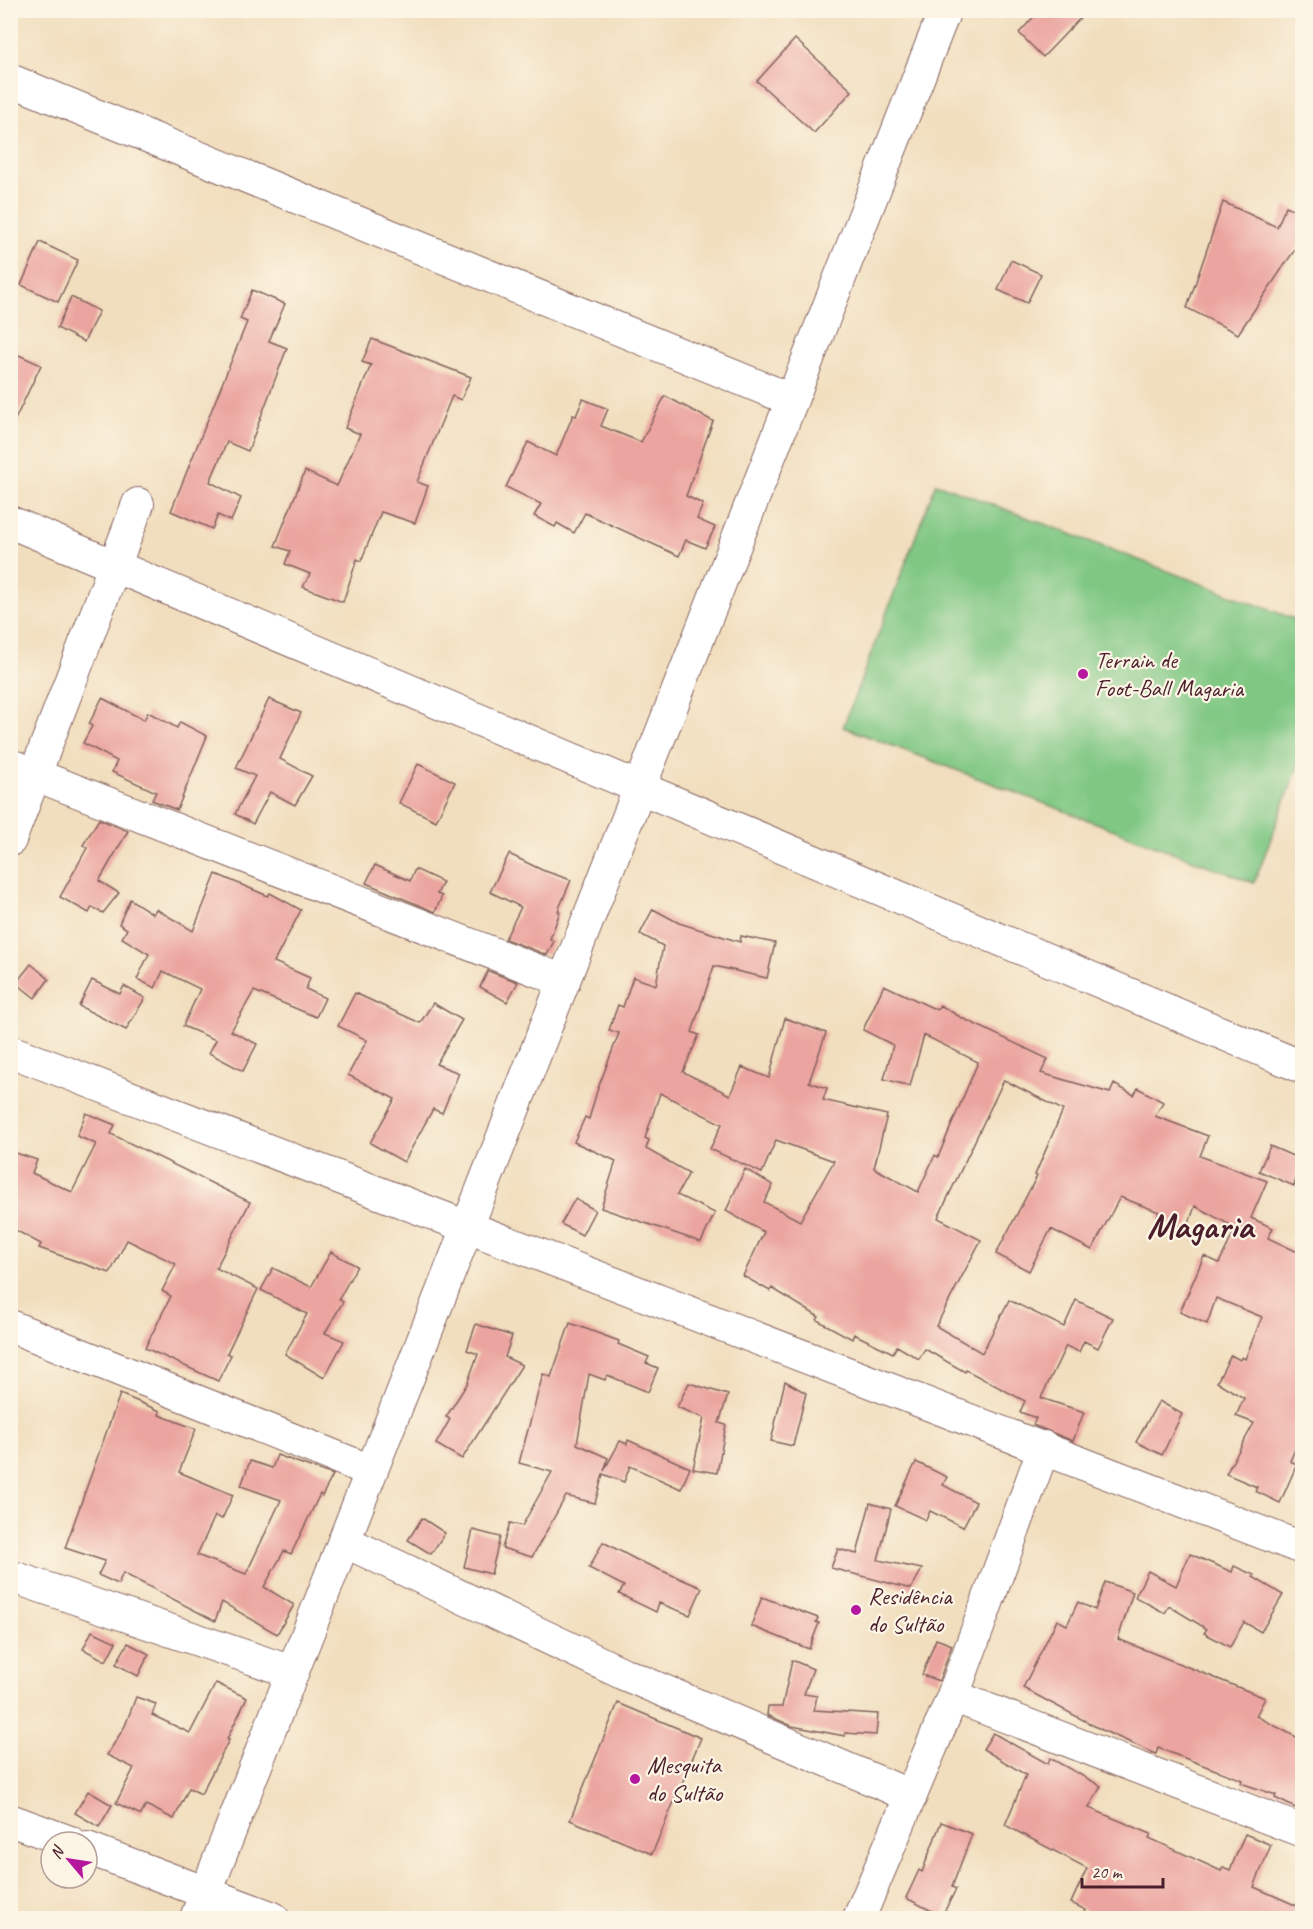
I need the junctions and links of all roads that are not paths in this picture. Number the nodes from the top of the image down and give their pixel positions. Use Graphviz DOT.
graph roads {
  1 [pos="945,10"];
  2 [pos="10,80"];
  3 [pos="792,400"];
  4 [pos="138,504"];
  5 [pos="10,522"];
  6 [pos="113,565"];
  7 [pos="23,770"];
  8 [pos="640,788"];
  9 [pos="10,840"];
  10 [pos="564,981"];
  11 [pos="10,1051"];
  12 [pos="1302,1067"];
  13 [pos="467,1227"];
  14 [pos="10,1326"];
  15 [pos="1044,1447"];
  16 [pos="371,1471"];
  17 [pos="344,1541"];
  18 [pos="1302,1548"];
  19 [pos="10,1576"];
  20 [pos="292,1672"];
  21 [pos="953,1696"];
  22 [pos="911,1796"];
  23 [pos="10,1820"];
  24 [pos="39,1831"];
  25 [pos="1302,1831"];
  26 [pos="99,1854"];
  27 [pos="201,1905"];
  28 [pos="865,1917"];
  29 [pos="273,1918"];
  1 -- 3 [label="street"];
  2 -- 3 [label="street"];
  3 -- 8 [label="street"];
  4 -- 6 [label="street"];
  5 -- 6 [label="street"];
  6 -- 7 [label="street"];
  6 -- 8 [label="street"];
  7 -- 9 [label="street"];
  7 -- 10 [label="street"];
  8 -- 10 [label="street"];
  8 -- 12 [label="street"];
  10 -- 13 [label="street"];
  11 -- 13 [label="street"];
  13 -- 15 [label="street"];
  13 -- 16 [label="street"];
  14 -- 16 [label="street"];
  15 -- 18 [label="street"];
  15 -- 21 [label="street"];
  16 -- 17 [label="street"];
  17 -- 20 [label="street"];
  17 -- 22 [label="street"];
  19 -- 20 [label="street"];
  20 -- 27 [label="street"];
  21 -- 22 [label="street"];
  21 -- 25 [label="street"];
  22 -- 28 [label="street"];
  23 -- 24 [label="street"];
  26 -- 27 [label="street"];
  27 -- 29 [label="street"];
}
